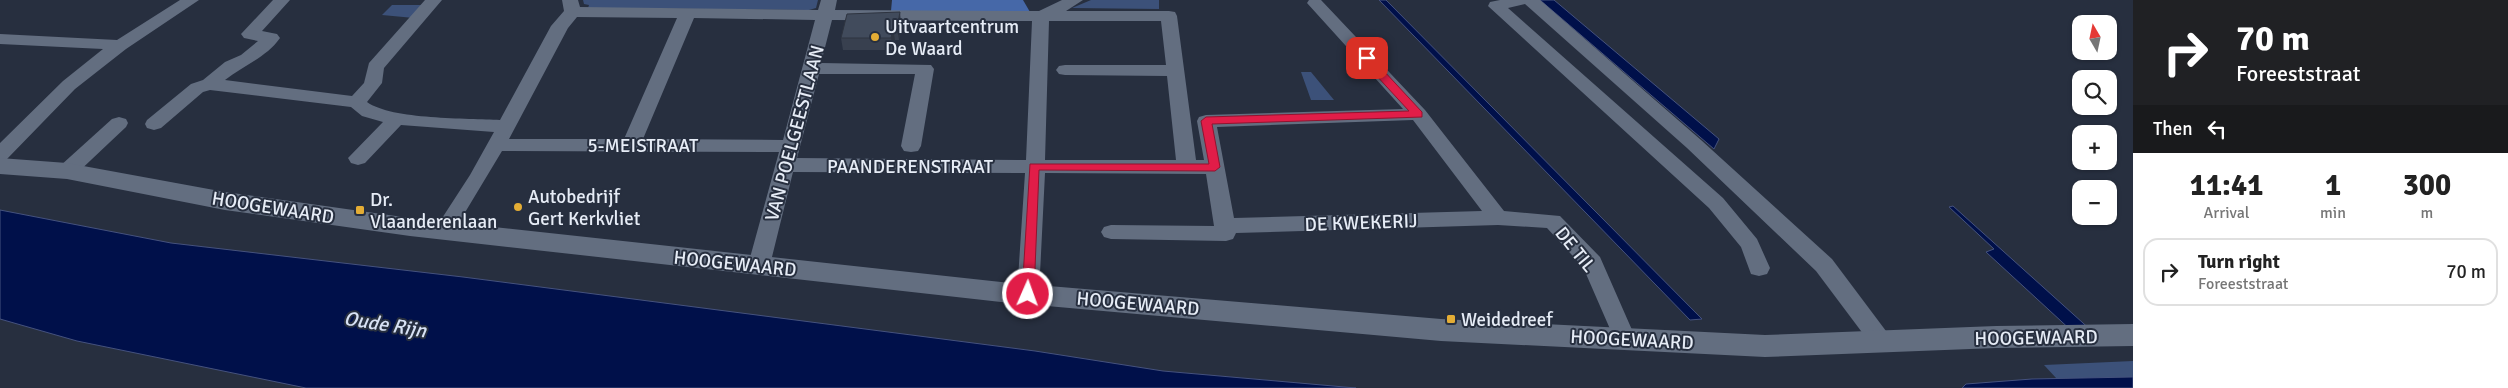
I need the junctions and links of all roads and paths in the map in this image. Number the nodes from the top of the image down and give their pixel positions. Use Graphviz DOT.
graph roads {
  1 [pos="191,0"];
  2 [pos="282,0"];
  3 [pos="434,0"];
  4 [pos="1075,0"];
  5 [pos="1521,0"];
  6 [pos="1530,0"];
  7 [pos="1315,2"];
  8 [pos="571,6"];
  9 [pos="827,8"];
  10 [pos="687,14"];
  11 [pos="1041,16"];
  12 [pos="0,39"];
  13 [pos="120,45"];
  14 [pos="812,68"];
  15 [pos="1065,70"];
  16 [pos="1176,71"];
  17 [pos="209,84"];
  18 [pos="356,102"];
  19 [pos="1418,114"];
  20 [pos="396,119"];
  21 [pos="119,123"];
  22 [pos="154,124"];
  23 [pos="505,127"];
  24 [pos="1694,144"];
  25 [pos="496,145"];
  26 [pos="631,146"];
  27 [pos="911,146"];
  28 [pos="1659,153"];
  29 [pos="0,154"];
  30 [pos="788,156"];
  31 [pos="358,158"];
  32 [pos="0,166"];
  33 [pos="1034,166"];
  34 [pos="1187,167"];
  35 [pos="1215,167"];
  36 [pos="67,172"];
  37 [pos="1498,218"];
  38 [pos="1224,226"];
  39 [pos="445,230"];
  40 [pos="1111,232"];
  41 [pos="759,266"];
  42 [pos="1759,268"];
  43 [pos="1028,294"];
  44 [pos="2133,335"];
  45 [pos="1626,339"];
  46 [pos="1881,341"];
  1 -- 13 [label="street"];
  2 -- 17 [label="street"];
  3 -- 18 [label="street"];
  4 -- 11 [label="street"];
  5 -- 28 [label="street"];
  6 -- 24 [label="street"];
  7 -- 19 [label="street"];
  8 -- 10 [label="street"];
  8 -- 23 [label="street"];
  9 -- 10 [label="street"];
  9 -- 11 [label="street"];
  9 -- 14 [label="street, VAN POELGEESTLAAN"];
  10 -- 26 [label="street"];
  11 -- 16 [label="street"];
  11 -- 33 [label="street"];
  12 -- 13 [label="street"];
  13 -- 29 [label="street"];
  14 -- 27 [label="street"];
  14 -- 30 [label="street, VAN POELGEESTLAAN"];
  15 -- 16 [label="street"];
  16 -- 34 [label="street"];
  17 -- 18 [label="street"];
  17 -- 22 [label="street"];
  18 -- 20 [label="street"];
  19 -- 35 [label="street"];
  19 -- 37 [label="street"];
  20 -- 23 [label="street"];
  20 -- 31 [label="street"];
  21 -- 36 [label="street"];
  23 -- 25 [label="street"];
  24 -- 28 [label="street"];
  24 -- 46 [label="street"];
  25 -- 26 [label="street, 5-MEISTRAAT"];
  25 -- 39 [label="street"];
  26 -- 30 [label="street, 5-MEISTRAAT"];
  28 -- 42 [label="street"];
  30 -- 33 [label="street, PAANDERENSTRAAT"];
  30 -- 41 [label="street, VAN POELGEESTLAAN"];
  32 -- 36 [label="street, HOOGEWAARD"];
  33 -- 34 [label="street, PAANDERENSTRAAT"];
  33 -- 43 [label="street"];
  34 -- 35 [label="street, PAANDERENSTRAAT"];
  35 -- 38 [label="street"];
  36 -- 39 [label="street, HOOGEWAARD"];
  37 -- 38 [label="street, DE KWEKERIJ"];
  37 -- 45 [label="street, DE TIL"];
  38 -- 40 [label="street"];
  39 -- 41 [label="street, HOOGEWAARD"];
  41 -- 43 [label="street, HOOGEWAARD"];
  43 -- 45 [label="street, HOOGEWAARD"];
  44 -- 46 [label="street, HOOGEWAARD"];
  45 -- 46 [label="street, HOOGEWAARD"];
}
